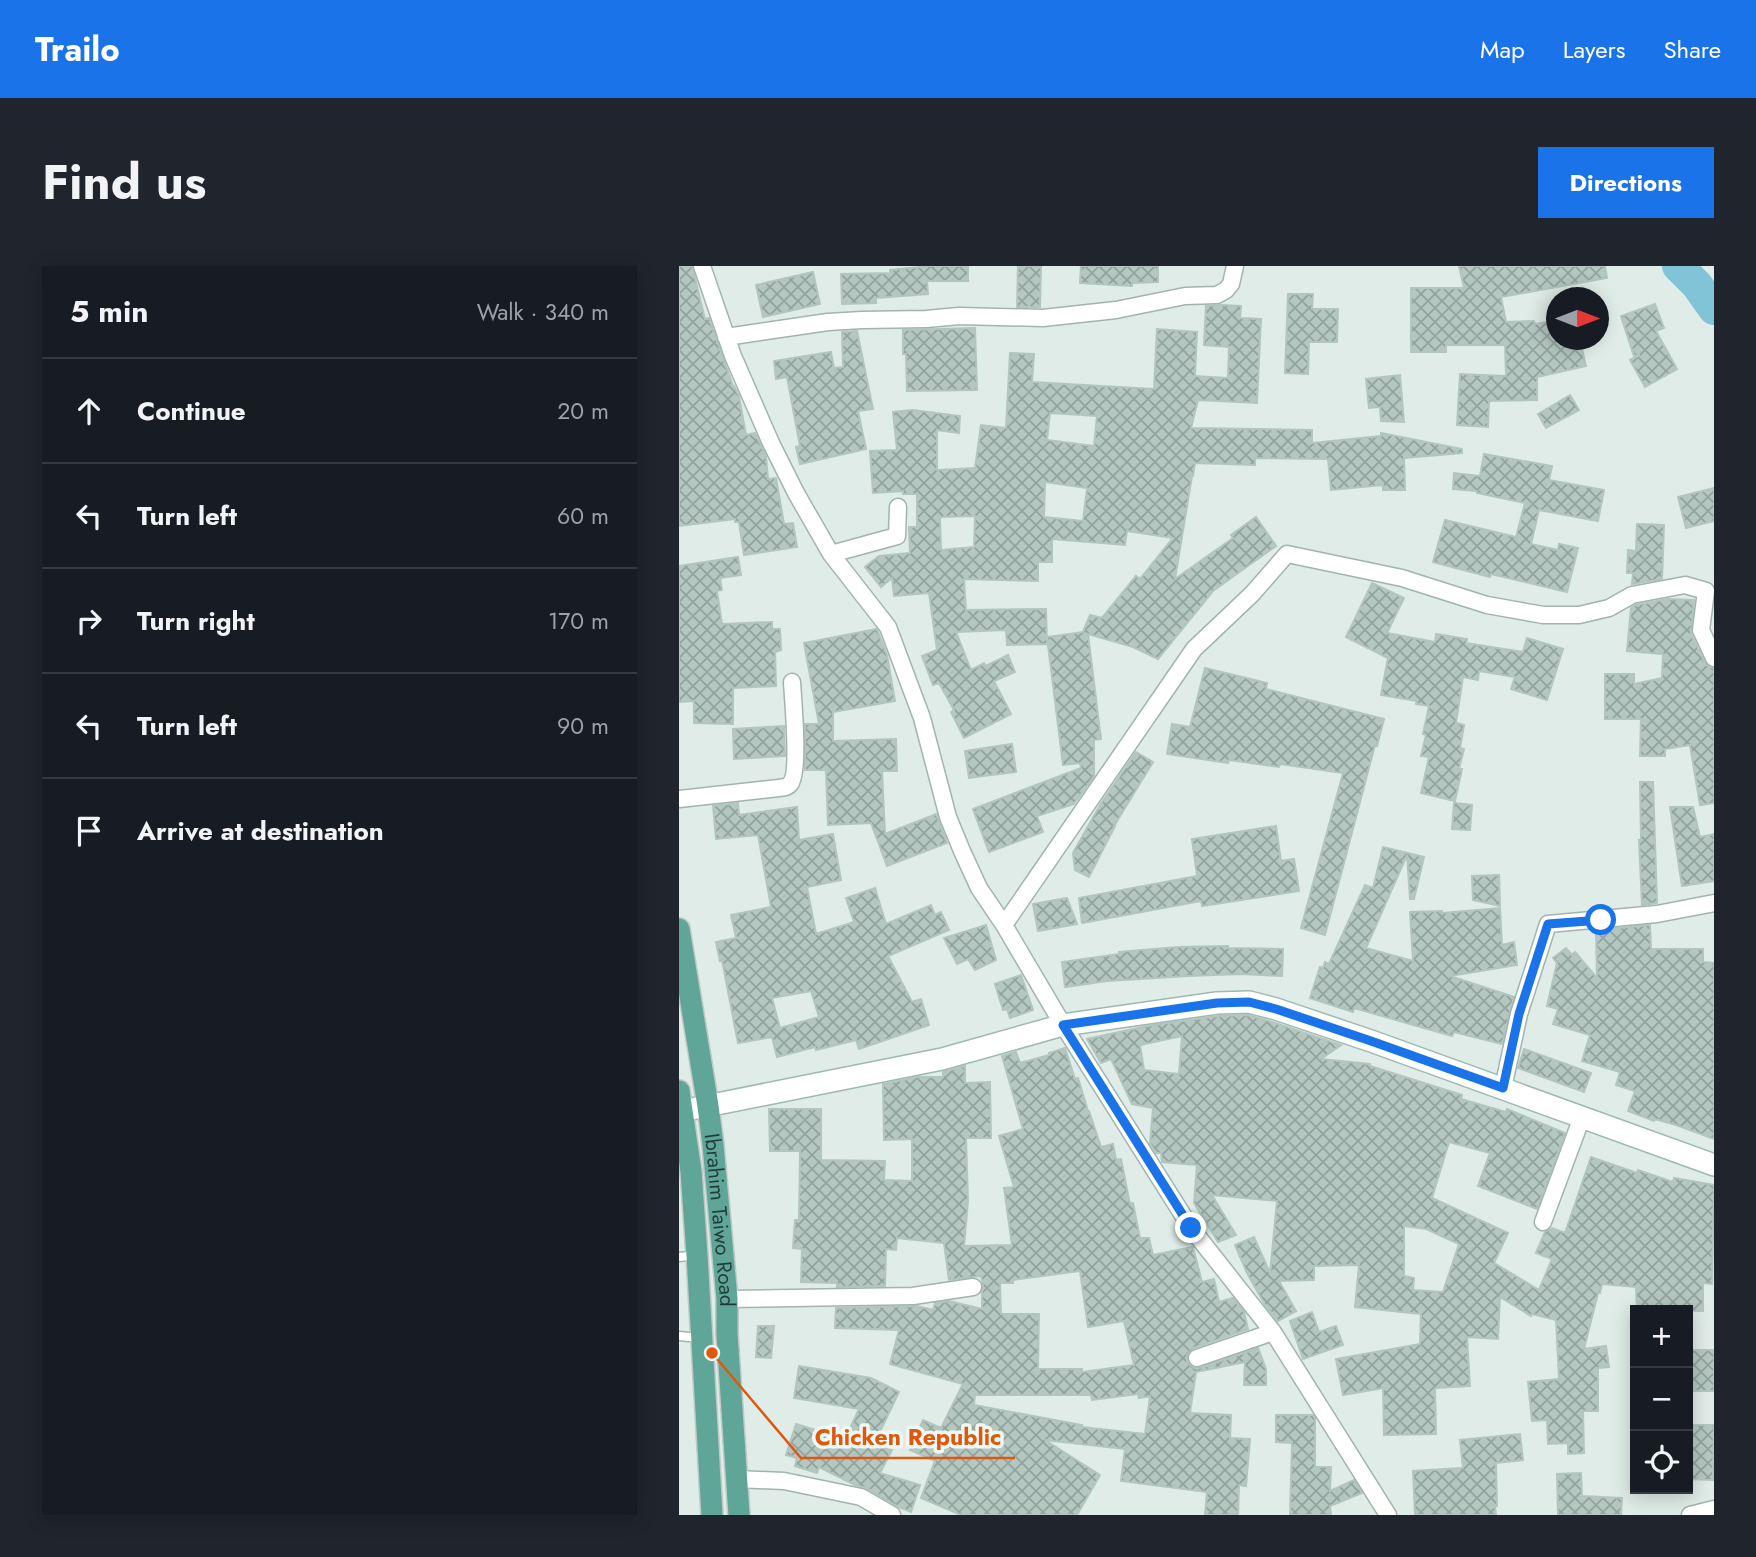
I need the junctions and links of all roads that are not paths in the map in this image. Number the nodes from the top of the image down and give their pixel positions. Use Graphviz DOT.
graph roads {
  1 [pos="702,266"];
  2 [pos="1235,266"];
  3 [pos="726,337"];
  4 [pos="898,507"];
  5 [pos="831,554"];
  6 [pos="1714,658"];
  7 [pos="792,682"];
  8 [pos="679,799"];
  9 [pos="1714,903"];
  10 [pos="1005,926"];
  11 [pos="679,929"];
  12 [pos="1063,1025"];
  13 [pos="1503,1088"];
  14 [pos="680,1105"];
  15 [pos="708,1106"];
  16 [pos="1582,1117"];
  17 [pos="1714,1165"];
  18 [pos="1543,1222"];
  19 [pos="688,1256"];
  20 [pos="973,1287"];
  21 [pos="727,1299"];
  22 [pos="1273,1332"];
  23 [pos="679,1336"];
  24 [pos="702,1338"];
  25 [pos="1197,1358"];
  26 [pos="737,1479"];
  27 [pos="1714,1509"];
  28 [pos="712,1515"];
  29 [pos="739,1515"];
  30 [pos="892,1515"];
  31 [pos="1388,1515"];
  32 [pos="1690,1515"];
  1 -- 3 [label="street"];
  2 -- 3 [label="street"];
  3 -- 5 [label="street"];
  4 -- 5 [label="street"];
  5 -- 10 [label="street"];
  6 -- 10 [label="street"];
  7 -- 8 [label="street"];
  9 -- 13 [label="street"];
  10 -- 12 [label="street"];
  11 -- 15 [label="main road, Ibrahim Taiwo Road"];
  12 -- 13 [label="street"];
  12 -- 15 [label="street"];
  12 -- 22 [label="street"];
  13 -- 16 [label="street"];
  14 -- 15 [label="street"];
  14 -- 19 [label="main road, Ibrahim Taiwo Road"];
  15 -- 21 [label="main road, Ibrahim Taiwo Road"];
  16 -- 17 [label="street"];
  16 -- 18 [label="street"];
  19 -- 24 [label="main road, Ibrahim Taiwo Road"];
  20 -- 21 [label="street"];
  21 -- 26 [label="main road, Ibrahim Taiwo Road"];
  22 -- 25 [label="street"];
  22 -- 31 [label="street"];
  23 -- 24 [label="lane"];
  24 -- 28 [label="main road, Ibrahim Taiwo Road"];
  26 -- 29 [label="main road, Ibrahim Taiwo Road"];
  26 -- 30 [label="street"];
  27 -- 32 [label="street"];
}
